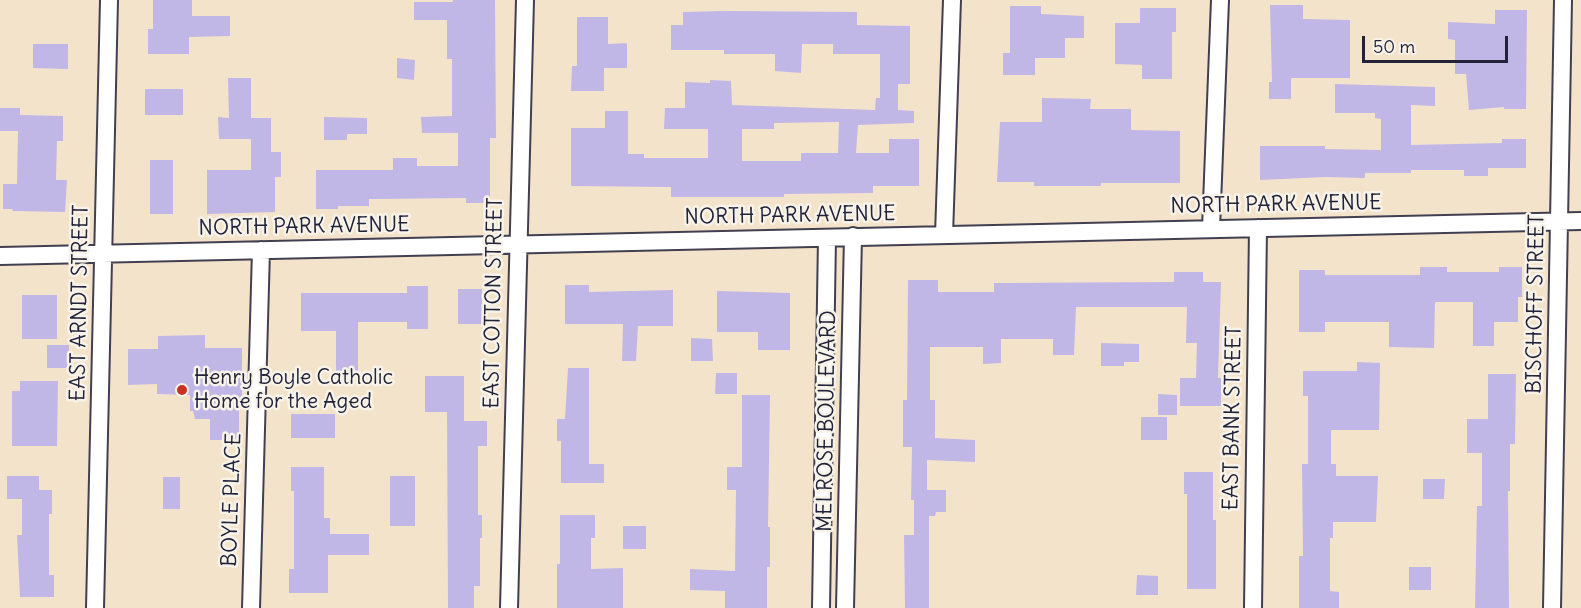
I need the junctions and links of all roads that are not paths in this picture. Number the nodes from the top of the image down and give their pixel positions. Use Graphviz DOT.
graph roads {
  1 [pos="109,0"];
  2 [pos="525,0"];
  3 [pos="952,0"];
  4 [pos="1220,0"];
  5 [pos="1563,0"];
  6 [pos="1560,221"];
  7 [pos="1581,221"];
  8 [pos="1258,228"];
  9 [pos="1211,229"];
  10 [pos="944,235"];
  11 [pos="853,236"];
  12 [pos="827,238"];
  13 [pos="518,244"];
  14 [pos="261,250"];
  15 [pos="104,254"];
  16 [pos="0,256"];
  17 [pos="95,608"];
  18 [pos="251,608"];
  19 [pos="509,608"];
  20 [pos="821,608"];
  21 [pos="845,608"];
  22 [pos="1252,608"];
  23 [pos="1552,608"];
  1 -- 15 [label="street, EAST ARNDT STREET"];
  2 -- 13 [label="street, EAST COTTON STREET"];
  3 -- 10 [label="street"];
  4 -- 9 [label="street"];
  5 -- 6 [label="street, BISCHOFF STREET"];
  6 -- 7 [label="street, NORTH PARK AVENUE"];
  6 -- 8 [label="street, NORTH PARK AVENUE"];
  6 -- 23 [label="street, BISCHOFF STREET"];
  8 -- 9 [label="street, NORTH PARK AVENUE"];
  8 -- 22 [label="street, EAST BANK STREET"];
  9 -- 10 [label="street, NORTH PARK AVENUE"];
  10 -- 11 [label="street, NORTH PARK AVENUE"];
  11 -- 12 [label="street, NORTH PARK AVENUE"];
  11 -- 21 [label="street, MELROSE BOULEVARD"];
  12 -- 13 [label="street, NORTH PARK AVENUE"];
  12 -- 20 [label="street, MELROSE BOULEVARD"];
  13 -- 14 [label="street, NORTH PARK AVENUE"];
  13 -- 19 [label="street, EAST COTTON STREET"];
  14 -- 15 [label="street, NORTH PARK AVENUE"];
  14 -- 18 [label="street, BOYLE PLACE"];
  15 -- 16 [label="street, NORTH PARK AVENUE"];
  15 -- 17 [label="street, EAST ARNDT STREET"];
}
